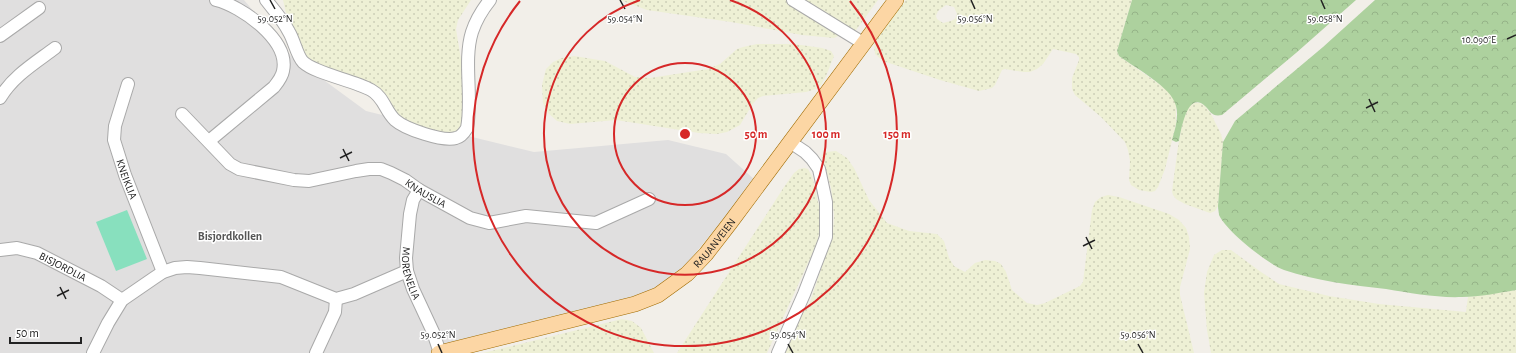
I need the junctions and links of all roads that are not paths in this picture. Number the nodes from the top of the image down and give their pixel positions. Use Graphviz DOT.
graph roads {
  1 [pos="216,0"];
  2 [pos="266,0"];
  3 [pos="490,0"];
  4 [pos="793,0"];
  5 [pos="896,0"];
  6 [pos="39,8"];
  7 [pos="0,36"];
  8 [pos="863,43"];
  9 [pos="55,48"];
  10 [pos="128,84"];
  11 [pos="0,98"];
  12 [pos="182,114"];
  13 [pos="209,141"];
  14 [pos="790,142"];
  15 [pos="419,190"];
  16 [pos="649,200"];
  17 [pos="0,250"];
  18 [pos="407,271"];
  19 [pos="163,272"];
  20 [pos="336,299"];
  21 [pos="122,300"];
  22 [pos="93,353"];
  23 [pos="316,353"];
  24 [pos="440,353"];
  25 [pos="778,353"];
  1 -- 13 [label="street"];
  2 -- 3 [label="street"];
  4 -- 8 [label="street"];
  5 -- 8 [label="main road, RAUANVEIEN"];
  6 -- 7 [label="street"];
  8 -- 14 [label="main road, RAUANVEIEN"];
  9 -- 11 [label="street"];
  10 -- 19 [label="street, KNEIKLIA"];
  12 -- 13 [label="street, KNAUSLIA"];
  13 -- 15 [label="street, KNAUSLIA"];
  14 -- 24 [label="main road, RAUANVEIEN"];
  14 -- 25 [label="street"];
  15 -- 16 [label="street, KNAUSLIA"];
  15 -- 18 [label="street, MORENELIA"];
  17 -- 21 [label="street, BISJORDLIA"];
  18 -- 20 [label="street"];
  18 -- 24 [label="street, MORENELIA"];
  19 -- 20 [label="street"];
  19 -- 21 [label="street"];
  20 -- 23 [label="street"];
  21 -- 22 [label="street"];
}
